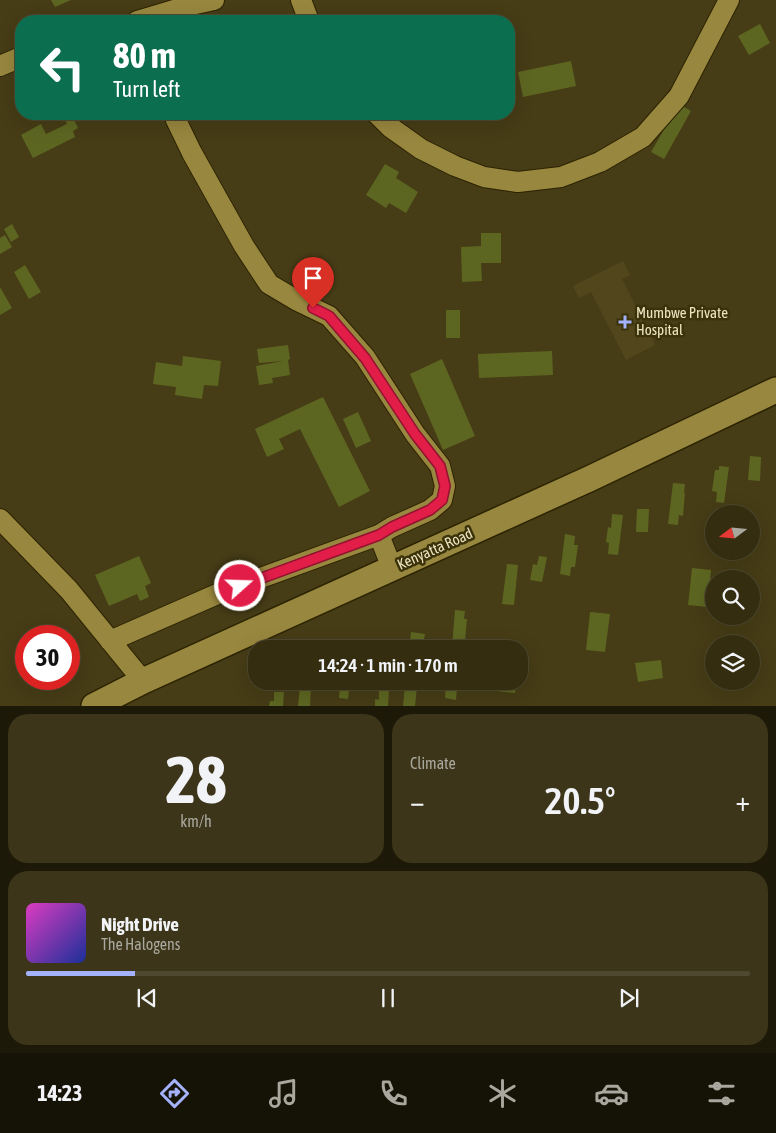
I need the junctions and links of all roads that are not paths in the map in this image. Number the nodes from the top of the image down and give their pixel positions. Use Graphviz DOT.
graph roads {
  1 [pos="214,0"];
  2 [pos="301,0"];
  3 [pos="729,0"];
  4 [pos="188,13"];
  5 [pos="175,15"];
  6 [pos="307,15"];
  7 [pos="15,60"];
  8 [pos="0,66"];
  9 [pos="176,120"];
  10 [pos="383,120"];
  11 [pos="776,390"];
  12 [pos="0,520"];
  13 [pos="379,535"];
  14 [pos="392,568"];
  15 [pos="110,641"];
  16 [pos="143,681"];
  17 [pos="94,706"];
  1 -- 4 [label="street"];
  2 -- 6 [label="street"];
  3 -- 10 [label="street"];
  4 -- 5 [label="street"];
  7 -- 8 [label="street"];
  9 -- 13 [label="street"];
  11 -- 14 [label="street, Kenyatta Road"];
  12 -- 15 [label="street"];
  13 -- 14 [label="street"];
  13 -- 15 [label="street"];
  14 -- 16 [label="street, Kenyatta Road"];
  15 -- 16 [label="street"];
  16 -- 17 [label="street, Kenyatta Road"];
}
